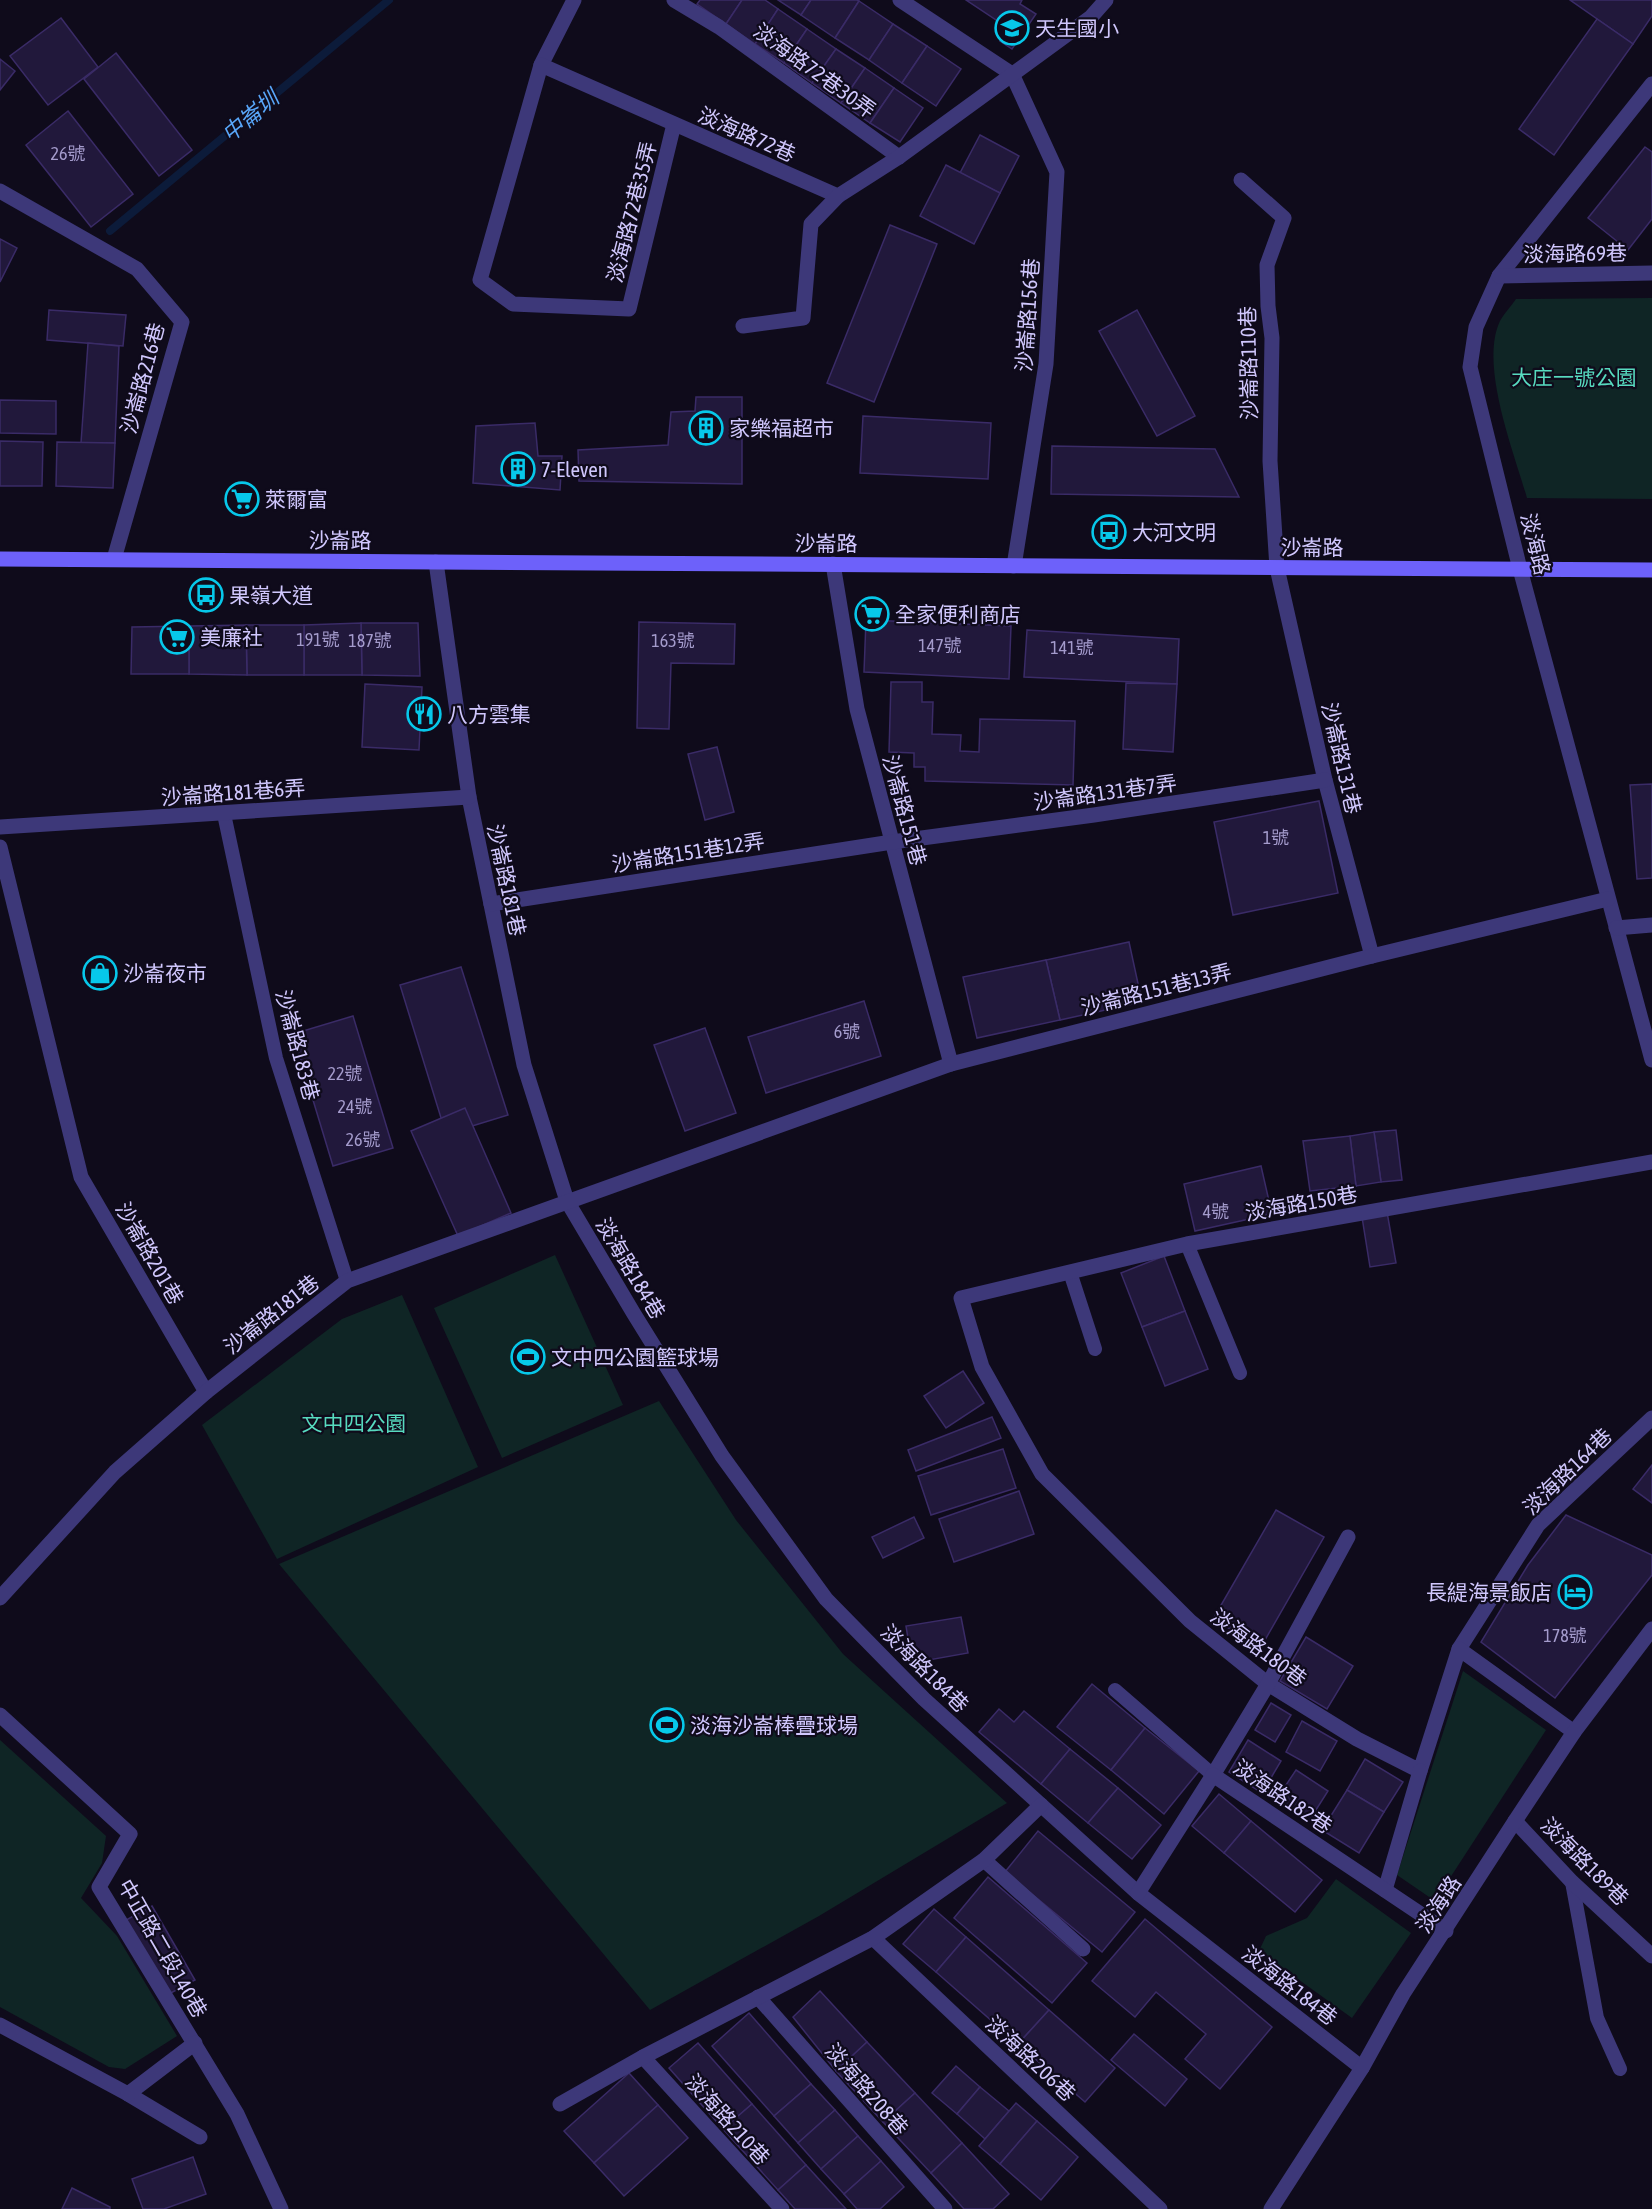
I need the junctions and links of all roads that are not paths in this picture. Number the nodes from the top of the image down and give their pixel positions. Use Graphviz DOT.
graph roads {
  1 [pos="574,0"];
  2 [pos="674,0"];
  3 [pos="900,0"];
  4 [pos="1106,0"];
  5 [pos="541,65"];
  6 [pos="1012,74"];
  7 [pos="1652,84"];
  8 [pos="674,124"];
  9 [pos="899,157"];
  10 [pos="1241,180"];
  11 [pos="0,191"];
  12 [pos="838,196"];
  13 [pos="1652,273"];
  14 [pos="1499,276"];
  15 [pos="744,326"];
  16 [pos="0,559"];
  17 [pos="114,560"];
  18 [pos="436,562"];
  19 [pos="833,564"];
  20 [pos="1014,566"];
  21 [pos="1277,568"];
  22 [pos="1520,569"];
  23 [pos="1652,570"];
  24 [pos="1324,780"];
  25 [pos="469,797"];
  26 [pos="224,814"];
  27 [pos="0,827"];
  28 [pos="892,842"];
  29 [pos="0,848"];
  30 [pos="1608,899"];
  31 [pos="491,904"];
  32 [pos="1652,925"];
  33 [pos="1616,928"];
  34 [pos="1372,956"];
  35 [pos="1652,1060"];
  36 [pos="951,1064"];
  37 [pos="1652,1162"];
  38 [pos="567,1201"];
  39 [pos="1187,1244"];
  40 [pos="1070,1272"];
  41 [pos="347,1281"];
  42 [pos="961,1298"];
  43 [pos="1095,1349"];
  44 [pos="1240,1373"];
  45 [pos="206,1392"];
  46 [pos="1652,1418"];
  47 [pos="1348,1537"];
  48 [pos="0,1598"];
  49 [pos="1652,1629"];
  50 [pos="1459,1649"];
  51 [pos="1268,1684"];
  52 [pos="1115,1690"];
  53 [pos="0,1715"];
  54 [pos="1574,1732"];
  55 [pos="1420,1771"];
  56 [pos="1213,1775"];
  57 [pos="1041,1805"];
  58 [pos="1515,1821"];
  59 [pos="984,1860"];
  60 [pos="1572,1882"];
  61 [pos="1385,1890"];
  62 [pos="1138,1893"];
  63 [pos="1446,1931"];
  64 [pos="873,1938"];
  65 [pos="1083,1949"];
  66 [pos="1652,1956"];
  67 [pos="758,1997"];
  68 [pos="0,2025"];
  69 [pos="195,2043"];
  70 [pos="643,2057"];
  71 [pos="1362,2068"];
  72 [pos="1620,2068"];
  73 [pos="128,2094"];
  74 [pos="560,2104"];
  75 [pos="200,2137"];
  76 [pos="281,2209"];
  77 [pos="782,2209"];
  78 [pos="945,2209"];
  79 [pos="1160,2209"];
  80 [pos="1271,2209"];
  1 -- 5 [label="street"];
  2 -- 9 [label="street, 淡海路72巷30弄"];
  3 -- 6 [label="street"];
  4 -- 6 [label="street"];
  5 -- 8 [label="street, 淡海路72巷"];
  5 -- 8 [label="street, 淡海路72巷35弄"];
  6 -- 9 [label="street"];
  6 -- 20 [label="street, 沙崙路156巷"];
  7 -- 14 [label="street, 淡海路"];
  8 -- 12 [label="street, 淡海路72巷"];
  9 -- 12 [label="street"];
  10 -- 21 [label="street, 沙崙路110巷"];
  11 -- 17 [label="street, 沙崙路216巷"];
  12 -- 15 [label="street"];
  13 -- 14 [label="street, 淡海路69巷"];
  14 -- 22 [label="street, 淡海路"];
  16 -- 17 [label="street, 沙崙路"];
  17 -- 18 [label="street, 沙崙路"];
  18 -- 19 [label="street, 沙崙路"];
  18 -- 25 [label="street, 沙崙路181巷"];
  19 -- 20 [label="street, 沙崙路"];
  19 -- 28 [label="street, 沙崙路151巷"];
  20 -- 21 [label="street, 沙崙路"];
  21 -- 22 [label="street, 沙崙路"];
  21 -- 24 [label="street, 沙崙路131巷"];
  22 -- 23 [label="street, 沙崙路"];
  22 -- 30 [label="street, 淡海路"];
  24 -- 28 [label="street, 沙崙路131巷7弄"];
  24 -- 34 [label="street, 沙崙路131巷"];
  25 -- 26 [label="street, 沙崙路181巷6弄"];
  25 -- 31 [label="street, 沙崙路181巷"];
  26 -- 27 [label="street, 沙崙路181巷6弄"];
  26 -- 41 [label="lane, 沙崙路183巷"];
  28 -- 31 [label="street, 沙崙路151巷12弄"];
  28 -- 36 [label="street, 沙崙路151巷"];
  29 -- 45 [label="street, 沙崙路201巷"];
  30 -- 33 [label="street, 淡海路"];
  30 -- 34 [label="street, 沙崙路151巷13弄"];
  31 -- 38 [label="street, 沙崙路181巷"];
  32 -- 33 [label="street"];
  33 -- 35 [label="street, 淡海路"];
  34 -- 36 [label="street, 沙崙路151巷13弄"];
  36 -- 38 [label="street, 沙崙路181巷"];
  37 -- 39 [label="street, 淡海路150巷"];
  38 -- 41 [label="street, 沙崙路181巷"];
  38 -- 57 [label="street, 淡海路184巷"];
  39 -- 40 [label="street, 淡海路150巷"];
  39 -- 44 [label="lane"];
  40 -- 42 [label="street, 淡海路150巷"];
  40 -- 43 [label="lane"];
  41 -- 45 [label="street, 沙崙路181巷"];
  42 -- 51 [label="street, 淡海路180巷"];
  45 -- 48 [label="street"];
  46 -- 50 [label="street, 淡海路164巷"];
  47 -- 51 [label="street"];
  49 -- 54 [label="street, 淡海路"];
  50 -- 54 [label="street"];
  50 -- 55 [label="street"];
  51 -- 55 [label="street, 淡海路180巷"];
  51 -- 56 [label="street"];
  52 -- 56 [label="lane"];
  53 -- 69 [label="street, 中正路二段140巷"];
  54 -- 58 [label="street, 淡海路"];
  55 -- 61 [label="street"];
  56 -- 61 [label="street, 淡海路182巷"];
  56 -- 62 [label="street, 淡海路182巷"];
  57 -- 59 [label="street"];
  57 -- 62 [label="street, 淡海路184巷"];
  58 -- 60 [label="street, 淡海路189巷"];
  58 -- 63 [label="street, 淡海路"];
  59 -- 64 [label="street"];
  59 -- 65 [label="street"];
  60 -- 66 [label="street, 淡海路189巷"];
  60 -- 72 [label="lane"];
  61 -- 63 [label="street, 淡海路182巷"];
  62 -- 71 [label="street, 淡海路184巷"];
  63 -- 71 [label="street, 淡海路"];
  64 -- 67 [label="street"];
  64 -- 79 [label="street, 淡海路206巷"];
  67 -- 70 [label="street"];
  67 -- 78 [label="street, 淡海路208巷"];
  68 -- 73 [label="street"];
  69 -- 73 [label="street"];
  69 -- 76 [label="street, 中正路二段140巷"];
  70 -- 74 [label="street"];
  70 -- 77 [label="street, 淡海路210巷"];
  71 -- 80 [label="street, 淡海路"];
  73 -- 75 [label="street"];
}
